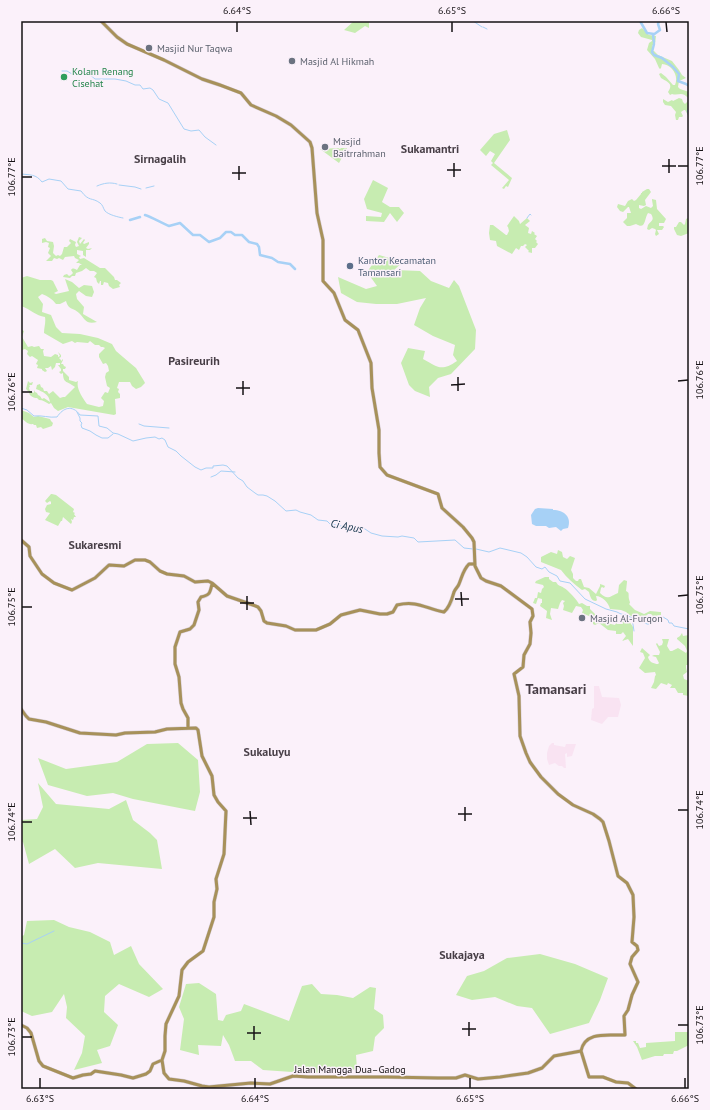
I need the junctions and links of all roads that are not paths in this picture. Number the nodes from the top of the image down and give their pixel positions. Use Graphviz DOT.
graph roads {
  1 [pos="101,21"];
  2 [pos="21,540"];
  3 [pos="475,564"];
  4 [pos="212,584"];
  5 [pos="21,709"];
  6 [pos="188,728"];
  7 [pos="21,1024"];
  8 [pos="581,1051"];
  9 [pos="162,1060"];
  10 [pos="636,1089"];
  1 -- 3 [label="street"];
  2 -- 4 [label="street"];
  3 -- 4 [label="street"];
  3 -- 8 [label="street"];
  4 -- 6 [label="street"];
  5 -- 6 [label="street"];
  6 -- 9 [label="street"];
  7 -- 9 [label="street"];
  8 -- 9 [label="street, Jalan Mangga Dua–Gadog"];
  8 -- 10 [label="street"];
}
